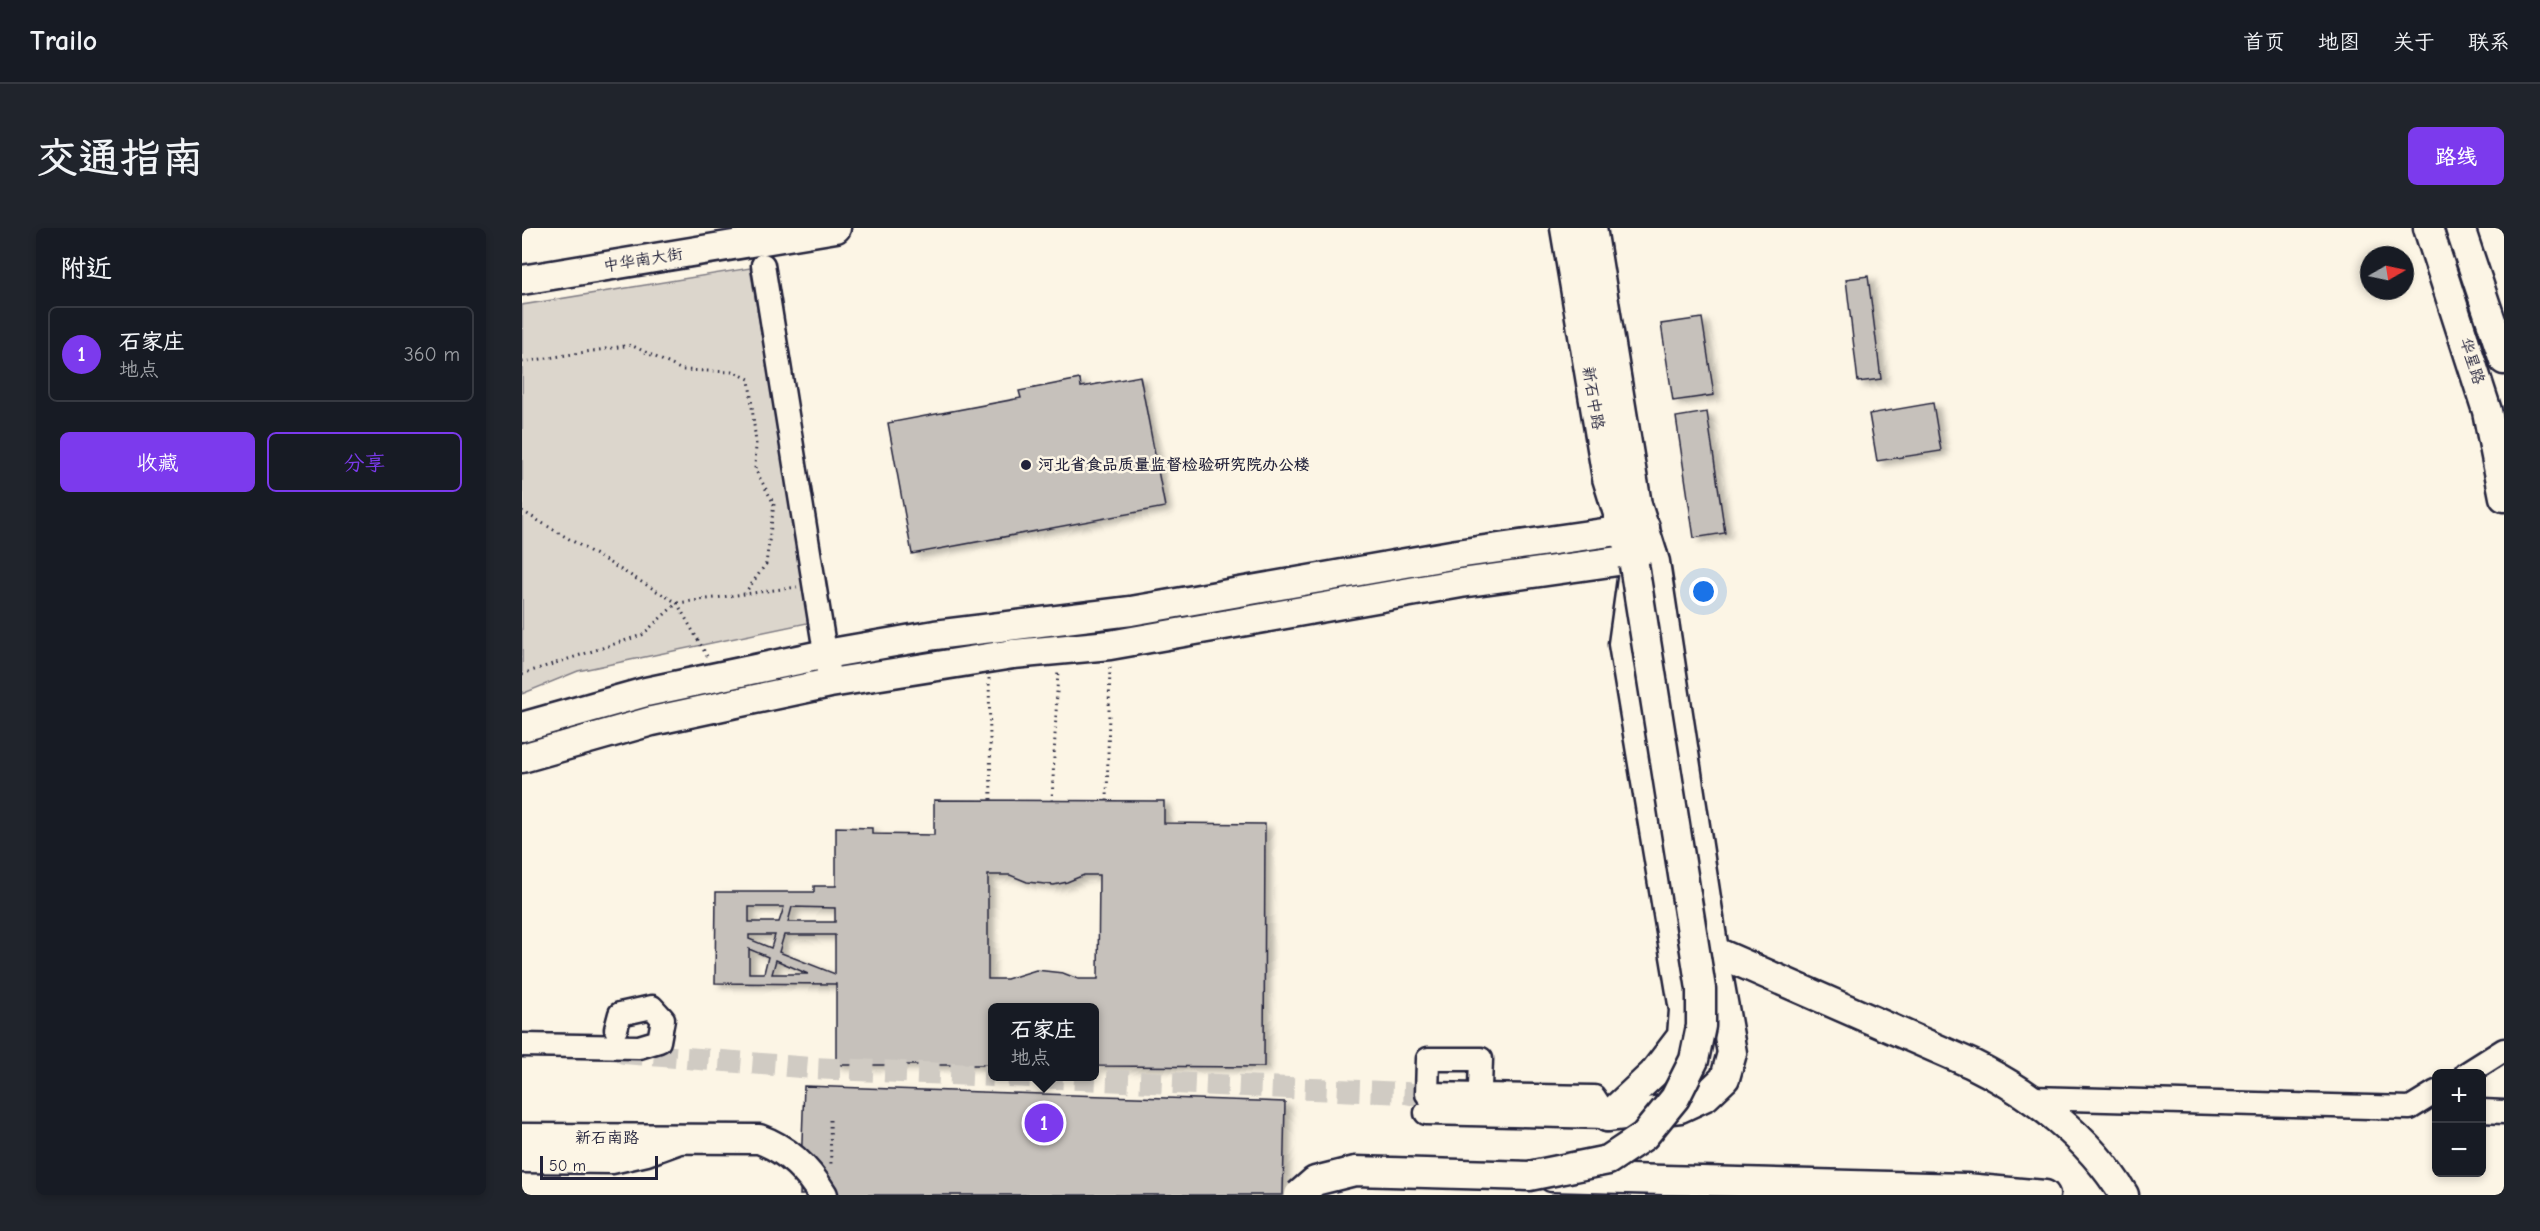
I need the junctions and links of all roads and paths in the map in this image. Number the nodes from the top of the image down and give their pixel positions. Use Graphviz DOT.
graph roads {
  1 [pos="741,228"];
  2 [pos="836,228"];
  3 [pos="1565,228"];
  4 [pos="1592,228"];
  5 [pos="2428,228"];
  6 [pos="2460,228"];
  7 [pos="522,264"];
  8 [pos="763,266"];
  9 [pos="522,280"];
  10 [pos="2504,360"];
  11 [pos="522,362"];
  12 [pos="2504,497"];
  13 [pos="522,511"];
  14 [pos="1635,521"];
  15 [pos="1640,560"];
  16 [pos="814,585"];
  17 [pos="745,593"];
  18 [pos="677,603"];
  19 [pos="1110,645"];
  20 [pos="1059,650"];
  21 [pos="826,654"];
  22 [pos="988,658"];
  23 [pos="522,674"];
  24 [pos="719,676"];
  25 [pos="830,683"];
  26 [pos="522,728"];
  27 [pos="522,758"];
  28 [pos="991,801"];
  29 [pos="1052,801"];
  30 [pos="1107,801"];
  31 [pos="1673,939"];
  32 [pos="1714,951"];
  33 [pos="616,1029"];
  34 [pos="522,1045"];
  35 [pos="2504,1050"];
  36 [pos="2474,1069"];
  37 [pos="1480,1087"];
  38 [pos="2432,1094"];
  39 [pos="2031,1098"];
  40 [pos="2410,1108"];
  41 [pos="2432,1109"];
  42 [pos="2486,1111"];
  43 [pos="2504,1112"];
  44 [pos="1426,1113"];
  45 [pos="1607,1117"];
  46 [pos="830,1120"];
  47 [pos="522,1138"];
  48 [pos="693,1138"];
  49 [pos="522,1161"];
  50 [pos="1529,1176"];
  51 [pos="827,1184"];
  52 [pos="1299,1195"];
  53 [pos="2045,1195"];
  54 [pos="2124,1195"];
  1 -- 7 [label="main road, 中华南大街"];
  2 -- 9 [label="main road, 中华南大街"];
  3 -- 14 [label="main road, 新石中路"];
  4 -- 14 [label="main road, 新石中路"];
  5 -- 12 [label="main road, 华星路"];
  6 -- 10 [label="main road, 华星路"];
  8 -- 16 [label="street"];
  11 -- 17 [label="path"];
  13 -- 18 [label="path"];
  14 -- 15 [label="main road"];
  14 -- 21 [label="main road"];
  15 -- 19 [label="main road"];
  15 -- 31 [label="main road"];
  15 -- 32 [label="main road"];
  15 -- 50 [label="main road, bridge"];
  16 -- 17 [label="path"];
  16 -- 21 [label="street"];
  17 -- 18 [label="path"];
  18 -- 23 [label="path"];
  18 -- 24 [label="path"];
  19 -- 20 [label="main road"];
  19 -- 30 [label="path"];
  20 -- 22 [label="main road"];
  20 -- 29 [label="path"];
  21 -- 24 [label="main road"];
  21 -- 25 [label="street"];
  22 -- 25 [label="main road"];
  22 -- 28 [label="path"];
  24 -- 26 [label="main road"];
  25 -- 27 [label="main road"];
  31 -- 32 [label="main road"];
  31 -- 45 [label="main road"];
  32 -- 39 [label="main road"];
  32 -- 45 [label="main road"];
  33 -- 34 [label="street"];
  35 -- 36 [label="street"];
  37 -- 45 [label="street"];
  38 -- 40 [label="street"];
  39 -- 40 [label="street"];
  39 -- 54 [label="main road"];
  40 -- 41 [label="street"];
  42 -- 43 [label="street"];
  44 -- 45 [label="street"];
  46 -- 51 [label="path"];
  47 -- 48 [label="main road, 新石南路"];
  48 -- 49 [label="street"];
  48 -- 51 [label="main road, 新石南路"];
  50 -- 52 [label="main road, bridge"];
  50 -- 53 [label="main road, bridge"];
}
